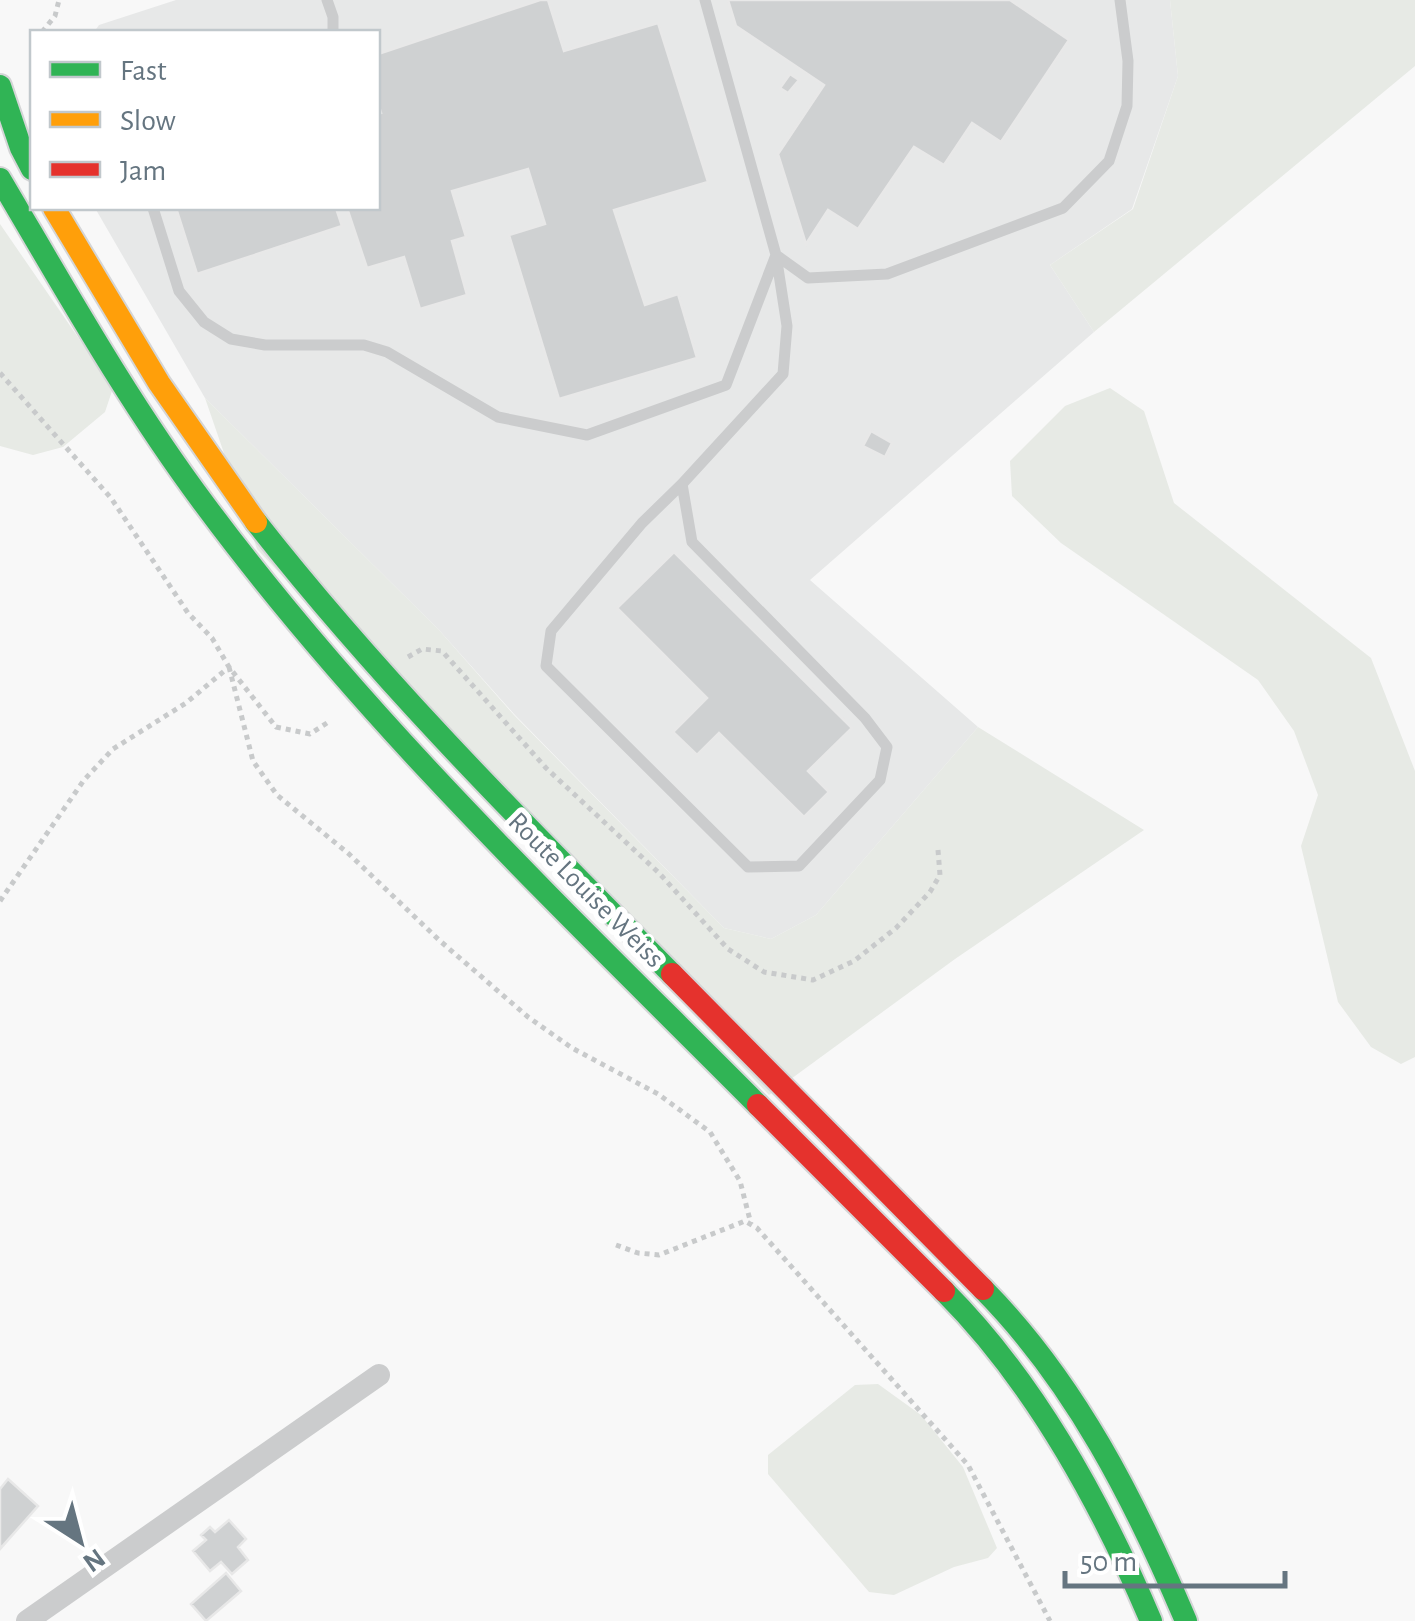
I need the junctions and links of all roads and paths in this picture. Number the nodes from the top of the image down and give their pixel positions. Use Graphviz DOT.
graph roads {
  1 [pos="58,0"];
  2 [pos="327,0"];
  3 [pos="704,0"];
  4 [pos="1120,0"];
  5 [pos="44,30"];
  6 [pos="332,30"];
  7 [pos="0,86"];
  8 [pos="30,165"];
  9 [pos="0,179"];
  10 [pos="55,210"];
  11 [pos="154,210"];
  12 [pos="776,255"];
  13 [pos="0,373"];
  14 [pos="682,484"];
  15 [pos="406,659"];
  16 [pos="229,666"];
  17 [pos="330,720"];
  18 [pos="938,850"];
  19 [pos="0,901"];
  20 [pos="751,1224"];
  21 [pos="616,1245"];
  22 [pos="379,1375"];
  23 [pos="27,1621"];
  24 [pos="1050,1621"];
  25 [pos="1152,1621"];
  26 [pos="1186,1621"];
  1 -- 5 [label="path"];
  2 -- 6 [label="lane"];
  3 -- 12 [label="lane"];
  4 -- 12 [label="lane"];
  7 -- 8 [label="main road"];
  9 -- 25 [label="main road, Route Louise Weiss"];
  10 -- 26 [label="main road, Route Louise Weiss"];
  11 -- 12 [label="lane"];
  12 -- 14 [label="lane"];
  13 -- 16 [label="path"];
  14 -- 14 [label="lane"];
  15 -- 18 [label="path"];
  16 -- 17 [label="path"];
  16 -- 19 [label="path"];
  16 -- 20 [label="path"];
  20 -- 21 [label="path"];
  20 -- 24 [label="path"];
  22 -- 23 [label="street"];
}
